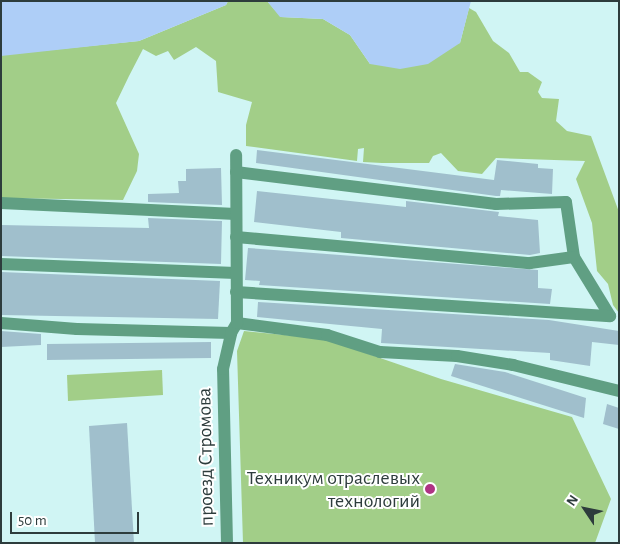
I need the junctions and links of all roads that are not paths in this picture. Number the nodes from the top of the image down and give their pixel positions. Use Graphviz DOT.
graph roads {
  1 [pos="236,155"];
  2 [pos="236,172"];
  3 [pos="1,203"];
  4 [pos="236,214"];
  5 [pos="236,238"];
  6 [pos="574,257"];
  7 [pos="1,264"];
  8 [pos="236,273"];
  9 [pos="236,292"];
  10 [pos="1,323"];
  11 [pos="234,328"];
  12 [pos="619,391"];
  13 [pos="227,543"];
  1 -- 2 [label="street, проезд Стромова"];
  2 -- 4 [label="street, проезд Стромова"];
  2 -- 6 [label="street"];
  3 -- 4 [label="street"];
  4 -- 5 [label="street, проезд Стромова"];
  5 -- 6 [label="street"];
  5 -- 8 [label="street, проезд Стромова"];
  6 -- 9 [label="street"];
  7 -- 8 [label="street"];
  8 -- 9 [label="street, проезд Стромова"];
  9 -- 11 [label="street, проезд Стромова"];
  10 -- 11 [label="street"];
  11 -- 12 [label="street"];
  11 -- 13 [label="street, проезд Стромова"];
}
